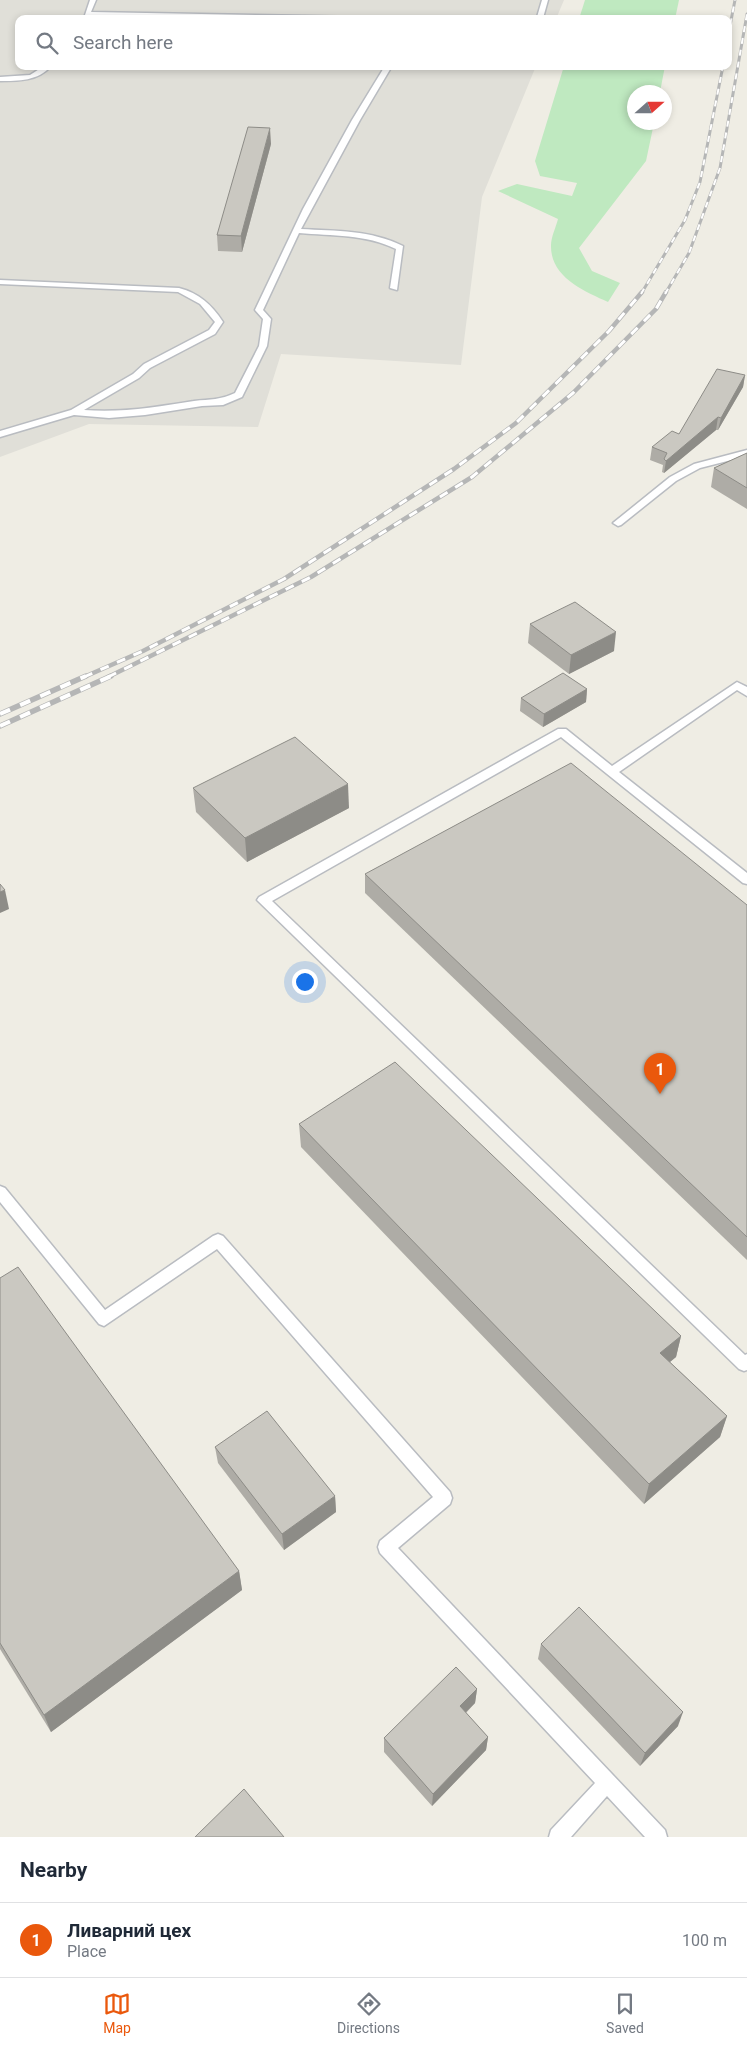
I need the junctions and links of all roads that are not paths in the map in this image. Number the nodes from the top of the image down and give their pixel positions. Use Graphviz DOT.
graph roads {
  1 [pos="93,0"];
  2 [pos="545,0"];
  3 [pos="86,15"];
  4 [pos="541,15"];
  5 [pos="45,70"];
  6 [pos="387,70"];
  7 [pos="0,79"];
  8 [pos="298,232"];
  9 [pos="0,282"];
  10 [pos="394,288"];
  11 [pos="74,412"];
  12 [pos="0,434"];
  13 [pos="747,454"];
  14 [pos="618,523"];
  15 [pos="742,682"];
  16 [pos="747,692"];
  17 [pos="611,772"];
  18 [pos="747,880"];
  19 [pos="0,1192"];
  20 [pos="747,1362"];
  21 [pos="607,1783"];
  22 [pos="558,1837"];
  23 [pos="658,1837"];
  1 -- 3 [label="lane"];
  2 -- 4 [label="lane"];
  5 -- 7 [label="lane"];
  6 -- 8 [label="lane"];
  8 -- 10 [label="lane"];
  8 -- 11 [label="lane"];
  9 -- 11 [label="lane"];
  11 -- 12 [label="lane"];
  13 -- 14 [label="lane"];
  15 -- 16 [label="lane"];
  15 -- 17 [label="lane"];
  17 -- 18 [label="lane"];
  17 -- 20 [label="lane"];
  19 -- 21 [label="lane"];
  21 -- 22 [label="lane"];
  21 -- 23 [label="lane"];
}
